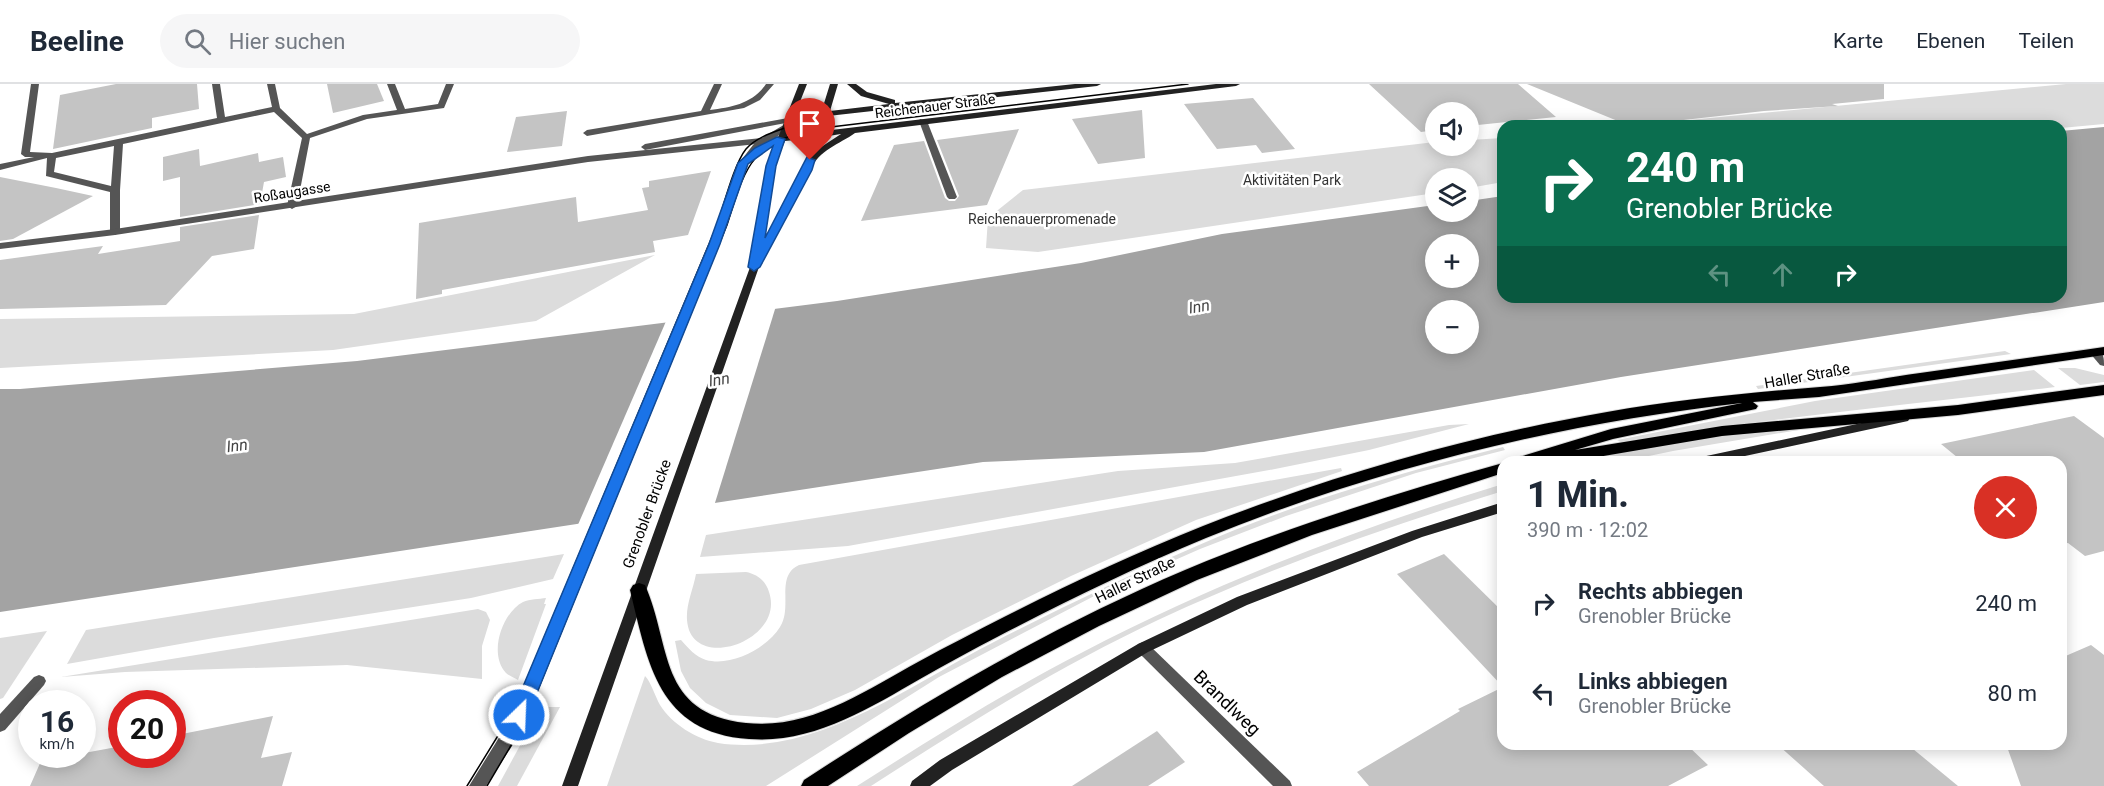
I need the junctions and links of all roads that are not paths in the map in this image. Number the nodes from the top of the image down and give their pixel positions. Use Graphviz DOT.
graph roads {
  1 [pos="35,84"];
  2 [pos="216,84"];
  3 [pos="272,84"];
  4 [pos="392,84"];
  5 [pos="450,84"];
  6 [pos="718,84"];
  7 [pos="770,84"];
  8 [pos="803,84"];
  9 [pos="834,84"];
  10 [pos="850,84"];
  11 [pos="1097,84"];
  12 [pos="1236,84"];
  13 [pos="908,104"];
  14 [pos="276,109"];
  15 [pos="402,112"];
  16 [pos="704,113"];
  17 [pos="826,113"];
  18 [pos="221,120"];
  19 [pos="923,121"];
  20 [pos="786,124"];
  21 [pos="859,129"];
  22 [pos="587,133"];
  23 [pos="819,134"];
  24 [pos="306,136"];
  25 [pos="781,139"];
  26 [pos="763,141"];
  27 [pos="119,142"];
  28 [pos="52,156"];
  29 [pos="588,159"];
  30 [pos="810,160"];
  31 [pos="743,163"];
  32 [pos="0,167"];
  33 [pos="115,190"];
  34 [pos="952,197"];
  35 [pos="292,206"];
  36 [pos="115,232"];
  37 [pos="0,246"];
  38 [pos="754,267"];
  39 [pos="2102,356"];
  40 [pos="1827,390"];
  41 [pos="2104,390"];
  42 [pos="1919,414"];
  43 [pos="1540,456"];
  44 [pos="1573,456"];
  45 [pos="1725,456"];
  46 [pos="1497,469"];
  47 [pos="1497,509"];
  48 [pos="639,590"];
  49 [pos="1143,648"];
  50 [pos="39,681"];
  51 [pos="0,725"];
  52 [pos="569,782"];
  53 [pos="477,786"];
  54 [pos="811,786"];
  55 [pos="918,786"];
  56 [pos="1284,786"];
  1 -- 28 [label="street"];
  2 -- 18 [label="street"];
  3 -- 14 [label="street"];
  4 -- 15 [label="street"];
  5 -- 15 [label="street"];
  6 -- 16 [label="street"];
  7 -- 16 [label="street"];
  8 -- 20 [label="main road, Grenobler Brücke"];
  9 -- 17 [label="main road, Grenobler Brücke"];
  10 -- 13 [label="main road"];
  11 -- 13 [label="main road, Reichenauer Straße"];
  12 -- 19 [label="main road, Reichenauer Straße"];
  13 -- 17 [label="main road, Reichenauer Straße"];
  14 -- 18 [label="street"];
  14 -- 24 [label="street"];
  15 -- 24 [label="street"];
  16 -- 22 [label="street"];
  17 -- 20 [label="street"];
  17 -- 23 [label="main road, Grenobler Brücke"];
  18 -- 27 [label="street"];
  19 -- 21 [label="main road, Reichenauer Straße"];
  19 -- 34 [label="street"];
  20 -- 25 [label="main road, Grenobler Brücke"];
  20 -- 26 [label="street"];
  20 -- 29 [label="street, Roßaugasse"];
  21 -- 23 [label="main road, Reichenauer Straße"];
  21 -- 30 [label="main road"];
  23 -- 25 [label="main road, Reichenauer Straße"];
  23 -- 30 [label="main road, Grenobler Brücke"];
  24 -- 35 [label="street"];
  25 -- 26 [label="street, Roßaugasse"];
  25 -- 31 [label="street"];
  25 -- 38 [label="main road, Grenobler Brücke"];
  26 -- 29 [label="street, Roßaugasse"];
  26 -- 31 [label="street"];
  27 -- 28 [label="street"];
  27 -- 33 [label="street"];
  28 -- 32 [label="street"];
  28 -- 33 [label="street"];
  29 -- 35 [label="street, Roßaugasse"];
  30 -- 38 [label="main road, Grenobler Brücke"];
  31 -- 53 [label="street"];
  33 -- 36 [label="street"];
  35 -- 36 [label="street, Roßaugasse"];
  36 -- 37 [label="street, Roßaugasse"];
  38 -- 48 [label="main road, Grenobler Brücke"];
  39 -- 40 [label="main road, Haller Straße"];
  40 -- 43 [label="main road, Haller Straße"];
  40 -- 48 [label="main road"];
  41 -- 42 [label="main road"];
  42 -- 44 [label="main road"];
  42 -- 45 [label="main road"];
  46 -- 54 [label="main road, Haller Straße"];
  47 -- 49 [label="main road"];
  48 -- 52 [label="main road, Grenobler Brücke"];
  49 -- 55 [label="main road"];
  49 -- 56 [label="street, Brandlweg"];
  50 -- 51 [label="street"];
}
